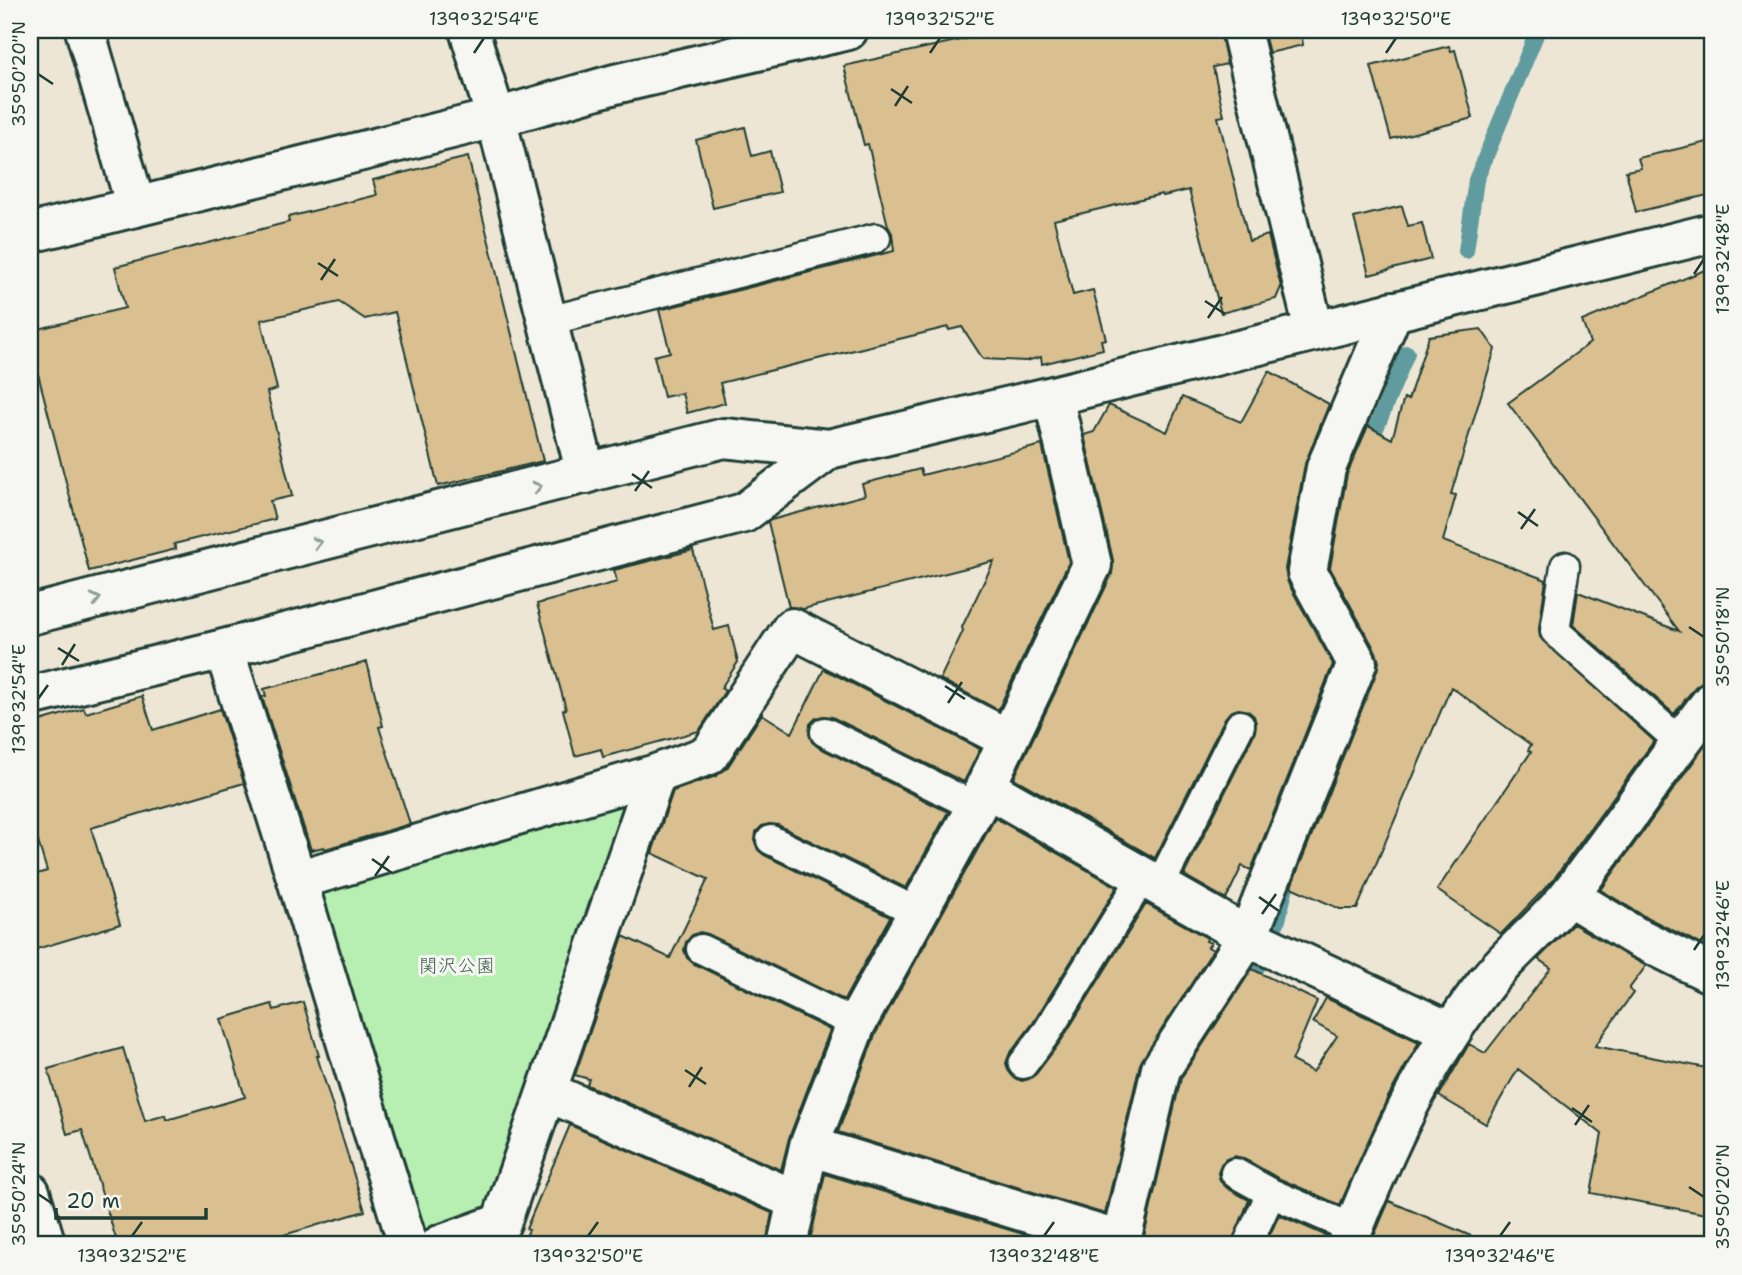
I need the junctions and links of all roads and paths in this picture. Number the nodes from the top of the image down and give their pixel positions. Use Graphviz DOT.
graph roads {
  1 [pos="85,30"];
  2 [pos="469,30"];
  3 [pos="846,30"];
  4 [pos="1241,30"];
  5 [pos="496,118"];
  6 [pos="136,207"];
  7 [pos="30,233"];
  8 [pos="1712,233"];
  9 [pos="876,238"];
  10 [pos="1394,311"];
  11 [pos="548,321"];
  12 [pos="1314,330"];
  13 [pos="1053,396"];
  14 [pos="829,449"];
  15 [pos="586,474"];
  16 [pos="1565,566"];
  17 [pos="30,615"];
  18 [pos="224,649"];
  19 [pos="30,696"];
  20 [pos="1712,701"];
  21 [pos="1240,725"];
  22 [pos="825,732"];
  23 [pos="1008,739"];
  24 [pos="1680,742"];
  25 [pos="656,774"];
  26 [pos="981,797"];
  27 [pos="771,840"];
  28 [pos="297,880"];
  29 [pos="1151,882"];
  30 [pos="1569,896"];
  31 [pos="917,912"];
  32 [pos="1260,943"];
  33 [pos="701,949"];
  34 [pos="1712,974"];
  35 [pos="856,1024"];
  36 [pos="1450,1032"];
  37 [pos="1023,1064"];
  38 [pos="548,1092"];
  39 [pos="809,1146"];
  40 [pos="1236,1173"];
  41 [pos="30,1192"];
  42 [pos="1271,1193"];
  43 [pos="796,1200"];
  44 [pos="1351,1237"];
  45 [pos="1120,1243"];
  46 [pos="46,1245"];
  47 [pos="408,1245"];
  48 [pos="440,1245"];
  49 [pos="787,1245"];
  50 [pos="1247,1245"];
  1 -- 6 [label="street"];
  2 -- 5 [label="street"];
  3 -- 5 [label="street"];
  4 -- 12 [label="street"];
  5 -- 6 [label="street"];
  5 -- 11 [label="street"];
  6 -- 7 [label="street"];
  8 -- 10 [label="street"];
  9 -- 11 [label="lane"];
  10 -- 12 [label="street"];
  10 -- 32 [label="street"];
  11 -- 15 [label="street"];
  12 -- 13 [label="street"];
  13 -- 14 [label="street"];
  13 -- 23 [label="street"];
  14 -- 15 [label="street"];
  14 -- 18 [label="street"];
  17 -- 15 [label="street, one-way"];
  16 -- 24 [label="lane"];
  18 -- 19 [label="street"];
  18 -- 28 [label="street"];
  20 -- 24 [label="street"];
  21 -- 29 [label="lane"];
  22 -- 26 [label="lane"];
  23 -- 25 [label="street"];
  23 -- 26 [label="street"];
  24 -- 30 [label="street"];
  25 -- 28 [label="street"];
  25 -- 38 [label="street"];
  26 -- 29 [label="street"];
  26 -- 31 [label="street"];
  27 -- 31 [label="lane"];
  28 -- 47 [label="street"];
  29 -- 32 [label="street"];
  29 -- 37 [label="lane"];
  30 -- 34 [label="street"];
  30 -- 36 [label="street"];
  31 -- 35 [label="street"];
  32 -- 36 [label="street"];
  32 -- 45 [label="street"];
  33 -- 35 [label="lane"];
  35 -- 39 [label="street"];
  36 -- 44 [label="street"];
  38 -- 43 [label="street"];
  38 -- 48 [label="street"];
  39 -- 43 [label="street"];
  39 -- 45 [label="street"];
  40 -- 42 [label="lane"];
  41 -- 46 [label="street"];
  42 -- 44 [label="lane"];
  42 -- 50 [label="lane"];
  43 -- 49 [label="street"];
}
